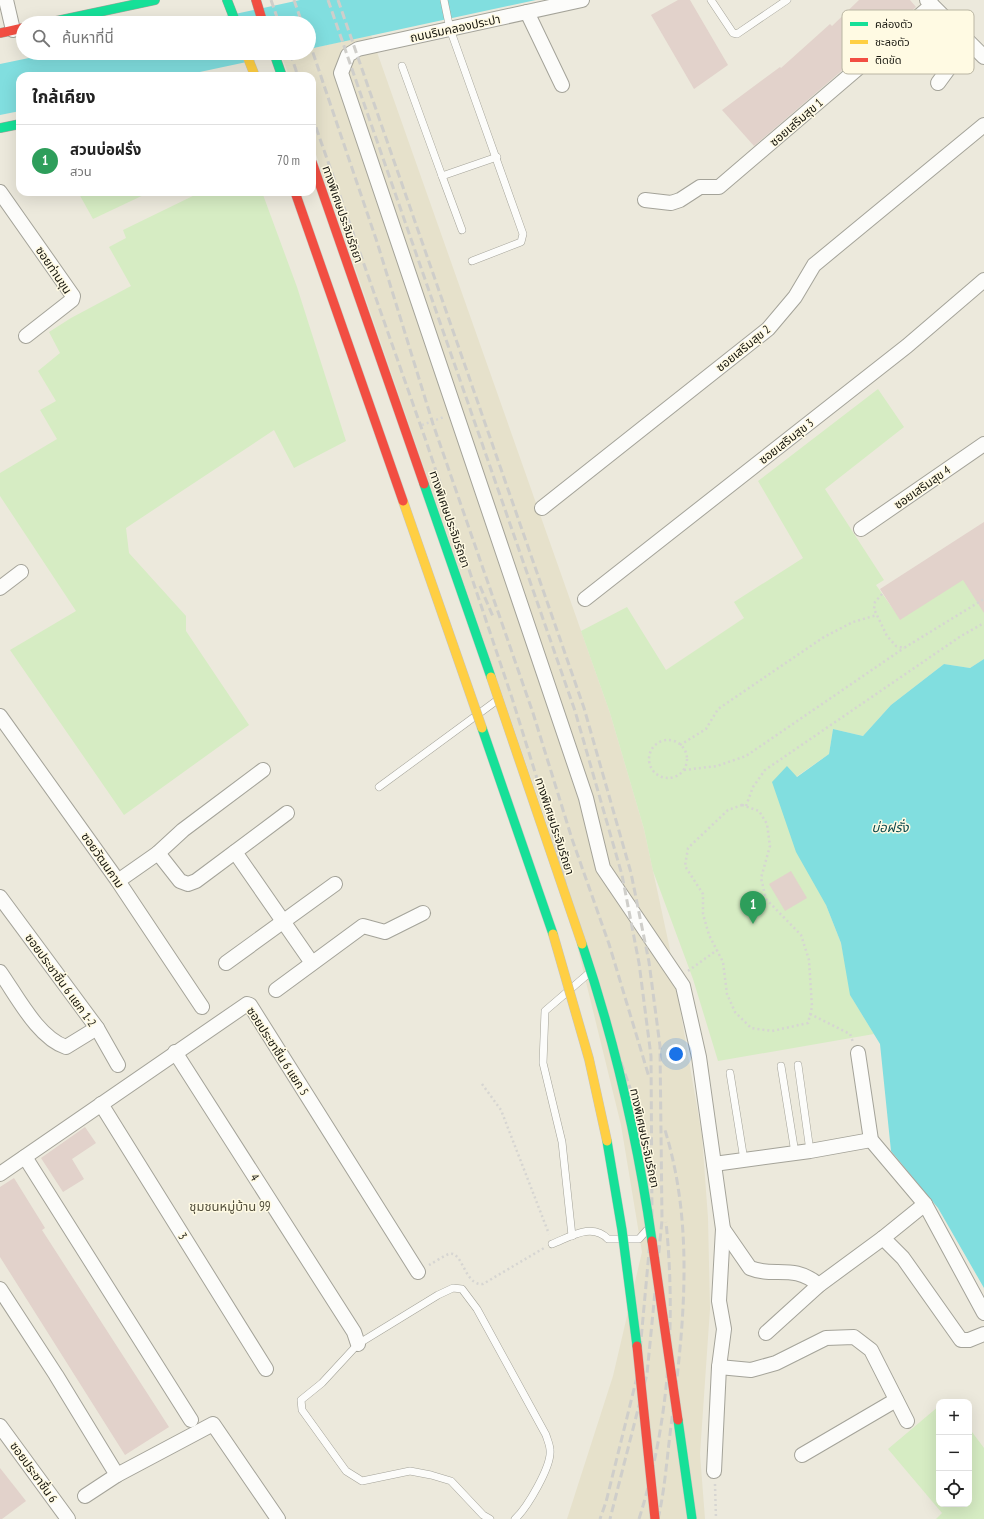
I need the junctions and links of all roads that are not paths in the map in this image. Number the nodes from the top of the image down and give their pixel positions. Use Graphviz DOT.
graph roads {
  1 [pos="6,0"];
  2 [pos="155,0"];
  3 [pos="227,0"];
  4 [pos="256,0"];
  5 [pos="444,0"];
  6 [pos="582,0"];
  7 [pos="711,0"];
  8 [pos="787,0"];
  9 [pos="929,3"];
  10 [pos="921,10"];
  11 [pos="527,12"];
  12 [pos="80,16"];
  13 [pos="233,16"];
  14 [pos="261,16"];
  15 [pos="449,25"];
  16 [pos="12,30"];
  17 [pos="974,48"];
  18 [pos="984,57"];
  19 [pos="254,60"];
  20 [pos="273,60"];
  21 [pos="402,66"];
  22 [pos="268,72"];
  23 [pos="270,72"];
  24 [pos="848,74"];
  25 [pos="945,74"];
  26 [pos="938,83"];
  27 [pos="562,85"];
  28 [pos="16,125"];
  29 [pos="984,125"];
  30 [pos="0,128"];
  31 [pos="497,157"];
  32 [pos="316,173"];
  33 [pos="442,176"];
  34 [pos="316,185"];
  35 [pos="0,192"];
  36 [pos="296,196"];
  37 [pos="645,200"];
  38 [pos="462,230"];
  39 [pos="472,261"];
  40 [pos="984,280"];
  41 [pos="26,336"];
  42 [pos="984,444"];
  43 [pos="542,508"];
  44 [pos="861,529"];
  45 [pos="22,572"];
  46 [pos="0,588"];
  47 [pos="585,599"];
  48 [pos="501,697"];
  49 [pos="0,716"];
  50 [pos="263,770"];
  51 [pos="379,787"];
  52 [pos="542,801"];
  53 [pos="287,813"];
  54 [pos="235,852"];
  55 [pos="158,854"];
  56 [pos="563,864"];
  57 [pos="118,881"];
  58 [pos="335,884"];
  59 [pos="0,898"];
  60 [pos="423,914"];
  61 [pos="284,921"];
  62 [pos="312,963"];
  63 [pos="226,964"];
  64 [pos="596,968"];
  65 [pos="0,972"];
  66 [pos="276,990"];
  67 [pos="202,1007"];
  68 [pos="97,1028"];
  69 [pos="175,1052"];
  70 [pos="858,1053"];
  71 [pos="118,1065"];
  72 [pos="798,1065"];
  73 [pos="781,1066"];
  74 [pos="730,1073"];
  75 [pos="100,1104"];
  76 [pos="871,1140"];
  77 [pos="810,1151"];
  78 [pos="795,1154"];
  79 [pos="25,1157"];
  80 [pos="744,1160"];
  81 [pos="714,1164"];
  82 [pos="1,1170"];
  83 [pos="925,1204"];
  84 [pos="723,1230"];
  85 [pos="572,1236"];
  86 [pos="883,1238"];
  87 [pos="552,1244"];
  88 [pos="418,1272"];
  89 [pos="819,1285"];
  90 [pos="0,1289"];
  91 [pos="984,1313"];
  92 [pos="766,1333"];
  93 [pos="984,1334"];
  94 [pos="358,1344"];
  95 [pos="719,1367"];
  96 [pos="266,1369"];
  97 [pos="896,1400"];
  98 [pos="191,1420"];
  99 [pos="907,1421"];
  100 [pos="0,1426"];
  101 [pos="802,1455"];
  102 [pos="714,1471"];
  103 [pos="117,1475"];
  104 [pos="85,1496"];
  105 [pos="68,1519"];
  106 [pos="278,1519"];
  107 [pos="490,1519"];
  108 [pos="515,1519"];
  109 [pos="655,1519"];
  110 [pos="692,1519"];
  1 -- 16 [label="street"];
  2 -- 12 [label="main road"];
  3 -- 13 [label="main road"];
  4 -- 14 [label="main road"];
  5 -- 15 [label="lane"];
  6 -- 11 [label="street, ถนนริมคลองประปา"];
  7 -- 8 [label="lane"];
  9 -- 10 [label="street, ซอยเสริมสุข 1"];
  11 -- 15 [label="street, ถนนริมคลองประปา"];
  11 -- 27 [label="street"];
  15 -- 31 [label="lane"];
  15 -- 81 [label="street, ถนนริมคลองประปา"];
  17 -- 18 [label="street"];
  19 -- 22 [label="main road, bridge"];
  20 -- 23 [label="main road"];
  21 -- 33 [label="lane"];
  24 -- 37 [label="street, ซอยเสริมสุข 1"];
  25 -- 26 [label="street"];
  28 -- 30 [label="main road"];
  29 -- 43 [label="street, ซอยเสริมสุข 2"];
  31 -- 33 [label="lane"];
  31 -- 39 [label="lane"];
  32 -- 110 [label="main road, ทางพิเศษประจิมรัถยา, bridge"];
  33 -- 38 [label="lane"];
  34 -- 48 [label="lane"];
  35 -- 41 [label="street, ซอยท่านขุน"];
  36 -- 109 [label="main road, bridge"];
  40 -- 47 [label="street, ซอยเสริมสุข 3"];
  42 -- 44 [label="street, ซอยเสริมสุข 4"];
  45 -- 46 [label="street"];
  48 -- 51 [label="lane"];
  48 -- 52 [label="lane"];
  49 -- 57 [label="street, ซอยวัฒนคาม"];
  50 -- 55 [label="street"];
  53 -- 54 [label="street"];
  54 -- 55 [label="street"];
  54 -- 61 [label="street"];
  55 -- 57 [label="street"];
  56 -- 64 [label="lane"];
  57 -- 67 [label="street, ซอยวัฒนคาม"];
  58 -- 61 [label="street"];
  59 -- 68 [label="street, ซอยประชาชื่น 6 แยก 1-2"];
  60 -- 62 [label="street"];
  61 -- 62 [label="street"];
  61 -- 63 [label="street"];
  62 -- 66 [label="street"];
  64 -- 85 [label="lane"];
  64 -- 85 [label="lane"];
  65 -- 68 [label="street"];
  68 -- 71 [label="street, ซอยประชาชื่น 6 แยก 1-2"];
  69 -- 75 [label="street, ซอยประชาชื่น 6 แยก 5"];
  69 -- 88 [label="street, ซอยประชาชื่น 6 แยก 5"];
  69 -- 94 [label="street, 4"];
  70 -- 76 [label="street"];
  72 -- 77 [label="lane"];
  73 -- 78 [label="lane"];
  74 -- 80 [label="lane"];
  75 -- 79 [label="street, ซอยประชาชื่น 6 แยก 5"];
  75 -- 96 [label="street, 3"];
  76 -- 77 [label="street"];
  76 -- 83 [label="street"];
  77 -- 78 [label="street"];
  78 -- 80 [label="street"];
  79 -- 82 [label="street, ซอยประชาชื่น 6 แยก 5"];
  79 -- 98 [label="street"];
  80 -- 81 [label="street"];
  81 -- 84 [label="street"];
  83 -- 86 [label="street"];
  83 -- 91 [label="street"];
  84 -- 89 [label="street"];
  84 -- 95 [label="street"];
  85 -- 87 [label="lane"];
  86 -- 89 [label="street"];
  86 -- 93 [label="street"];
  89 -- 92 [label="street"];
  90 -- 103 [label="street"];
  94 -- 107 [label="lane"];
  94 -- 108 [label="lane"];
  95 -- 97 [label="street"];
  95 -- 102 [label="street"];
  97 -- 99 [label="street"];
  97 -- 101 [label="street"];
  100 -- 105 [label="street, ซอยประชาชื่น 6"];
  103 -- 104 [label="street"];
  103 -- 106 [label="street"];
}
